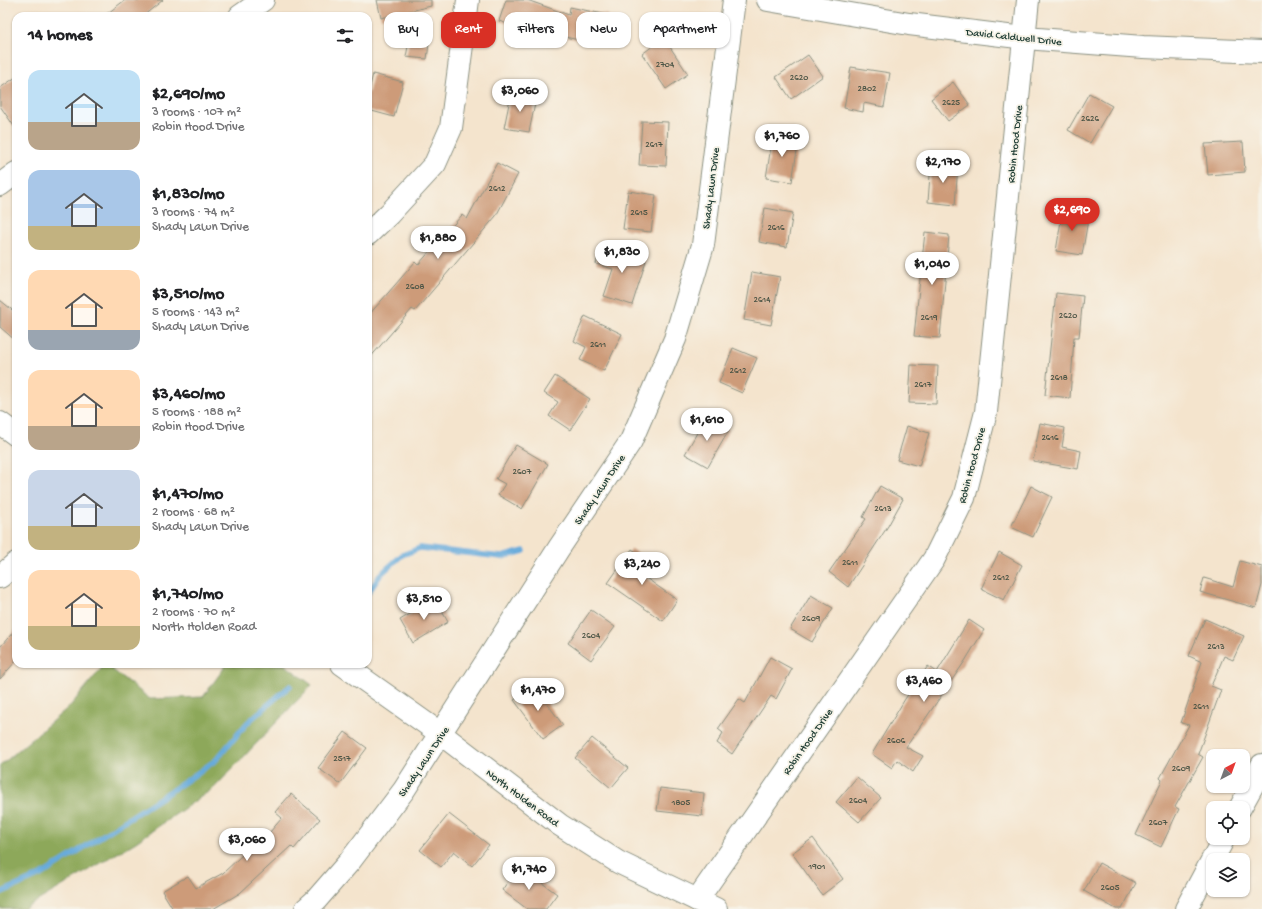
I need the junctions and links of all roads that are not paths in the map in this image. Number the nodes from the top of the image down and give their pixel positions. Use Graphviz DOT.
graph roads {
  1 [pos="262,0"];
  2 [pos="468,0"];
  3 [pos="734,0"];
  4 [pos="768,0"];
  5 [pos="1028,0"];
  6 [pos="246,12"];
  7 [pos="1025,38"];
  8 [pos="1262,52"];
  9 [pos="12,176"];
  10 [pos="0,185"];
  11 [pos="372,230"];
  12 [pos="0,423"];
  13 [pos="12,432"];
  14 [pos="12,566"];
  15 [pos="0,577"];
  16 [pos="348,668"];
  17 [pos="441,734"];
  18 [pos="1262,765"];
  19 [pos="1244,801"];
  20 [pos="1220,845"];
  21 [pos="706,904"];
  22 [pos="306,909"];
  23 [pos="1186,909"];
  1 -- 6 [label="street"];
  2 -- 11 [label="street"];
  3 -- 17 [label="street, Shady Lawn Drive"];
  4 -- 7 [label="street, David Caldwell Drive"];
  5 -- 7 [label="street, Robin Hood Drive"];
  7 -- 8 [label="street, David Caldwell Drive"];
  7 -- 21 [label="street, Robin Hood Drive"];
  9 -- 10 [label="street"];
  12 -- 13 [label="street"];
  14 -- 15 [label="street"];
  16 -- 17 [label="street, North Holden Road"];
  17 -- 21 [label="street, North Holden Road"];
  17 -- 22 [label="street, Shady Lawn Drive"];
  18 -- 19 [label="street"];
  20 -- 23 [label="street"];
}
